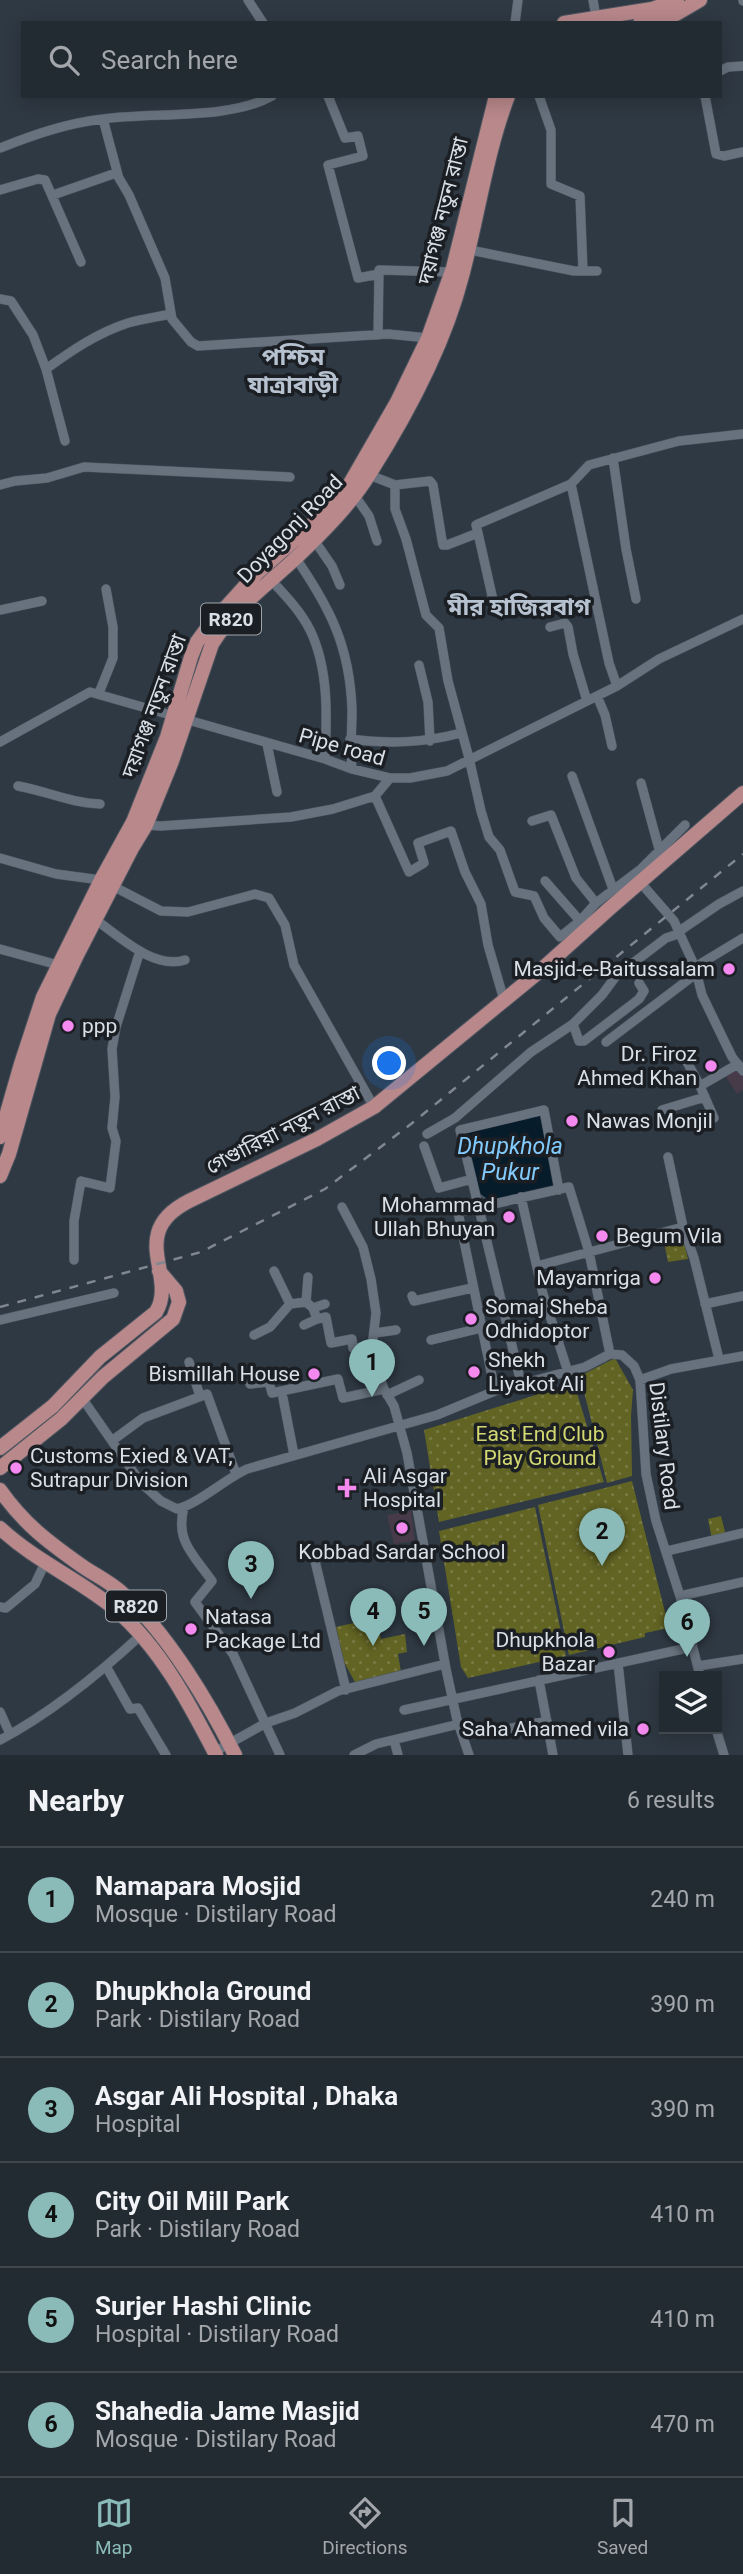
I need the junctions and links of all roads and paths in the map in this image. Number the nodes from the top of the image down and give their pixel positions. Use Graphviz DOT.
graph roads {
  1 [pos="248,0"];
  2 [pos="518,0"];
  3 [pos="593,0"];
  4 [pos="677,0"];
  5 [pos="700,0"];
  6 [pos="596,17"];
  7 [pos="262,21"];
  8 [pos="515,21"];
  9 [pos="575,21"];
  10 [pos="648,21"];
  11 [pos="743,66"];
  12 [pos="722,70"];
  13 [pos="268,98"];
  14 [pos="329,98"];
  15 [pos="496,98"];
  16 [pos="507,98"];
  17 [pos="540,98"];
  18 [pos="705,98"];
  19 [pos="103,118"];
  20 [pos="0,148"];
  21 [pos="743,152"];
  22 [pos="118,175"];
  23 [pos="0,190"];
  24 [pos="53,195"];
  25 [pos="462,248"];
  26 [pos="81,261"];
  27 [pos="583,271"];
  28 [pos="597,271"];
  29 [pos="452,272"];
  30 [pos="379,274"];
  31 [pos="0,299"];
  32 [pos="171,314"];
  33 [pos="378,335"];
  34 [pos="428,338"];
  35 [pos="46,369"];
  36 [pos="743,434"];
  37 [pos="65,441"];
  38 [pos="613,458"];
  39 [pos="363,473"];
  40 [pos="290,477"];
  41 [pos="571,484"];
  42 [pos="0,485"];
  43 [pos="395,485"];
  44 [pos="351,491"];
  45 [pos="478,533"];
  46 [pos="310,535"];
  47 [pos="377,541"];
  48 [pos="292,552"];
  49 [pos="266,574"];
  50 [pos="340,585"];
  51 [pos="106,589"];
  52 [pos="636,599"];
  53 [pos="493,600"];
  54 [pos="42,601"];
  55 [pos="0,610"];
  56 [pos="743,620"];
  57 [pos="550,627"];
  58 [pos="419,665"];
  59 [pos="617,686"];
  60 [pos="99,694"];
  61 [pos="597,696"];
  62 [pos="587,701"];
  63 [pos="180,718"];
  64 [pos="461,733"];
  65 [pos="350,739"];
  66 [pos="430,741"];
  67 [pos="0,742"];
  68 [pos="267,744"];
  69 [pos="612,746"];
  70 [pos="469,758"];
  71 [pos="325,760"];
  72 [pos="352,769"];
  73 [pos="572,776"];
  74 [pos="390,778"];
  75 [pos="641,783"];
  76 [pos="18,786"];
  77 [pos="277,792"];
  78 [pos="740,794"];
  79 [pos="375,796"];
  80 [pos="100,804"];
  81 [pos="532,821"];
  82 [pos="140,824"];
  83 [pos="685,825"];
  84 [pos="659,849"];
  85 [pos="0,858"];
  86 [pos="545,881"];
  87 [pos="107,882"];
  88 [pos="640,882"];
  89 [pos="613,889"];
  90 [pos="743,891"];
  91 [pos="596,903"];
  92 [pos="580,921"];
  93 [pos="87,922"];
  94 [pos="678,933"];
  95 [pos="743,939"];
  96 [pos="0,948"];
  97 [pos="141,951"];
  98 [pos="185,960"];
  99 [pos="58,965"];
  100 [pos="696,970"];
  101 [pos="639,983"];
  102 [pos="504,1000"];
  103 [pos="573,1024"];
  104 [pos="606,1042"];
  105 [pos="687,1062"];
  106 [pos="740,1067"];
  107 [pos="700,1086"];
  108 [pos="705,1097"];
  109 [pos="374,1107"];
  110 [pos="662,1110"];
  111 [pos="714,1118"];
  112 [pos="428,1134"];
  113 [pos="0,1138"];
  114 [pos="424,1146"];
  115 [pos="668,1157"];
  116 [pos="0,1176"];
  117 [pos="472,1179"];
  118 [pos="559,1191"];
  119 [pos="521,1197"];
  120 [pos="342,1207"];
  121 [pos="481,1207"];
  122 [pos="683,1227"];
  123 [pos="589,1252"];
  124 [pos="74,1260"];
  125 [pos="537,1266"];
  126 [pos="159,1271"];
  127 [pos="274,1271"];
  128 [pos="308,1277"];
  129 [pos="472,1288"];
  130 [pos="114,1293"];
  131 [pos="412,1296"];
  132 [pos="743,1296"];
  133 [pos="290,1304"];
  134 [pos="325,1304"];
  135 [pos="705,1304"];
  136 [pos="310,1305"];
  137 [pos="317,1319"];
  138 [pos="0,1320"];
  139 [pos="304,1325"];
  140 [pos="481,1328"];
  141 [pos="396,1329"];
  142 [pos="375,1332"];
  143 [pos="254,1335"];
  144 [pos="431,1340"];
  145 [pos="372,1347"];
  146 [pos="610,1354"];
  147 [pos="743,1356"];
  148 [pos="719,1359"];
  149 [pos="189,1362"];
  150 [pos="568,1372"];
  151 [pos="419,1380"];
  152 [pos="640,1380"];
  153 [pos="521,1382"];
  154 [pos="250,1384"];
  155 [pos="495,1391"];
  156 [pos="385,1392"];
  157 [pos="200,1396"];
  158 [pos="82,1398"];
  159 [pos="283,1398"];
  160 [pos="44,1413"];
  161 [pos="398,1424"];
  162 [pos="53,1426"];
  163 [pos="113,1440"];
  164 [pos="0,1448"];
  165 [pos="294,1454"];
  166 [pos="0,1468"];
  167 [pos="236,1475"];
  168 [pos="0,1490"];
  169 [pos="184,1507"];
  170 [pos="0,1528"];
  171 [pos="709,1531"];
  172 [pos="743,1533"];
  173 [pos="706,1542"];
  174 [pos="667,1551"];
  175 [pos="315,1561"];
  176 [pos="45,1563"];
  177 [pos="743,1582"];
  178 [pos="680,1596"];
  179 [pos="0,1607"];
  180 [pos="142,1634"];
  181 [pos="692,1647"];
  182 [pos="743,1659"];
  183 [pos="618,1663"];
  184 [pos="445,1664"];
  185 [pos="698,1666"];
  186 [pos="107,1668"];
  187 [pos="699,1671"];
  188 [pos="539,1680"];
  189 [pos="346,1689"];
  190 [pos="453,1698"];
  191 [pos="404,1710"];
  192 [pos="0,1712"];
  193 [pos="547,1721"];
  194 [pos="266,1723"];
  195 [pos="458,1724"];
  196 [pos="493,1732"];
  197 [pos="10,1734"];
  198 [pos="718,1734"];
  199 [pos="0,1740"];
  200 [pos="394,1740"];
  201 [pos="232,1749"];
  202 [pos="215,1754"];
  203 [pos="166,1755"];
  204 [pos="280,1755"];
  205 [pos="354,1755"];
  206 [pos="398,1755"];
  207 [pos="469,1755"];
  208 [pos="553,1755"];
  209 [pos="628,1755"];
  210 [pos="724,1755"];
  1 -- 7 [label="street"];
  2 -- 8 [label="street"];
  3 -- 6 [label="street"];
  4 -- 6 [label="main road"];
  5 -- 10 [label="main road"];
  6 -- 9 [label="main road"];
  11 -- 12 [label="street"];
  13 -- 19 [label="street"];
  14 -- 30 [label="street"];
  15 -- 25 [label="main road, দয়াগঞ্জ নতুন রাস্তা / R820"];
  16 -- 25 [label="main road, Doyagonj Road / R820"];
  17 -- 27 [label="street"];
  18 -- 21 [label="street"];
  19 -- 20 [label="street"];
  19 -- 22 [label="street"];
  22 -- 24 [label="street"];
  22 -- 32 [label="street"];
  23 -- 24 [label="street"];
  24 -- 26 [label="street"];
  25 -- 27 [label="street"];
  25 -- 29 [label="main road, দয়াগঞ্জ নতুন রাস্তা / R820"];
  25 -- 39 [label="main road, Doyagonj Road / R820"];
  27 -- 28 [label="street"];
  29 -- 30 [label="street"];
  29 -- 34 [label="main road, দয়াগঞ্জ নতুন রাস্তা / R820"];
  30 -- 33 [label="street"];
  31 -- 35 [label="street"];
  32 -- 33 [label="street"];
  32 -- 35 [label="street"];
  33 -- 34 [label="street"];
  34 -- 39 [label="main road, দয়াগঞ্জ নতুন রাস্তা / R820"];
  35 -- 37 [label="street"];
  36 -- 38 [label="street"];
  38 -- 41 [label="street"];
  38 -- 52 [label="street"];
  39 -- 43 [label="street"];
  39 -- 44 [label="main road, দয়াগঞ্জ নতুন রাস্তা / R820"];
  40 -- 42 [label="street"];
  41 -- 45 [label="street"];
  41 -- 59 [label="street"];
  43 -- 45 [label="street"];
  43 -- 64 [label="street"];
  44 -- 46 [label="main road, দয়াগঞ্জ নতুন রাস্তা / R820"];
  44 -- 47 [label="street"];
  45 -- 53 [label="street"];
  46 -- 48 [label="main road, দয়াগঞ্জ নতুন রাস্তা / R820"];
  46 -- 50 [label="street"];
  48 -- 49 [label="main road, দয়াগঞ্জ নতুন রাস্তা / R820"];
  48 -- 65 [label="street"];
  49 -- 63 [label="main road, দয়াগঞ্জ নতুন রাস্তা / R820"];
  49 -- 71 [label="street"];
  51 -- 60 [label="street"];
  54 -- 55 [label="street"];
  56 -- 59 [label="street, Pipe road"];
  57 -- 62 [label="street"];
  58 -- 66 [label="street"];
  59 -- 61 [label="street, Pipe road"];
  60 -- 63 [label="street, Pipe road"];
  60 -- 67 [label="street"];
  61 -- 62 [label="street, Pipe road"];
  61 -- 69 [label="street"];
  62 -- 70 [label="street, Pipe road"];
  63 -- 68 [label="street, Pipe road"];
  63 -- 82 [label="main road, দয়াগঞ্জ নতুন রাস্তা / R820"];
  64 -- 66 [label="street"];
  64 -- 70 [label="street"];
  65 -- 66 [label="street"];
  65 -- 72 [label="street"];
  68 -- 71 [label="street, Pipe road"];
  68 -- 77 [label="street"];
  70 -- 74 [label="street, Pipe road"];
  70 -- 92 [label="street"];
  71 -- 72 [label="street, Pipe road"];
  72 -- 74 [label="street, Pipe road"];
  73 -- 89 [label="street"];
  74 -- 79 [label="street"];
  75 -- 84 [label="street"];
  76 -- 80 [label="street"];
  78 -- 88 [label="main road, গেণ্ডারিয়া নতুন রাস্তা"];
  79 -- 82 [label="street"];
  79 -- 102 [label="street"];
  81 -- 91 [label="street"];
  82 -- 87 [label="main road, দয়াগঞ্জ নতুন রাস্তা / R820"];
  83 -- 84 [label="street"];
  84 -- 89 [label="street"];
  85 -- 87 [label="street"];
  86 -- 92 [label="street"];
  87 -- 93 [label="main road, দয়াগঞ্জ নতুন রাস্তা / R820"];
  87 -- 109 [label="street"];
  88 -- 94 [label="street"];
  88 -- 102 [label="main road, গেণ্ডারিয়া নতুন রাস্তা"];
  89 -- 91 [label="street"];
  90 -- 94 [label="street"];
  91 -- 92 [label="street"];
  93 -- 97 [label="street"];
  93 -- 99 [label="main road, দয়াগঞ্জ নতুন রাস্তা / R820"];
  93 -- 116 [label="main road, R820"];
  94 -- 100 [label="street"];
  94 -- 103 [label="street"];
  95 -- 100 [label="street"];
  96 -- 99 [label="street"];
  97 -- 98 [label="street"];
  97 -- 124 [label="street"];
  99 -- 113 [label="main road, দয়াগঞ্জ নতুন রাস্তা / R820"];
  100 -- 104 [label="street"];
  100 -- 106 [label="street"];
  101 -- 103 [label="street"];
  102 -- 109 [label="main road, গেণ্ডারিয়া নতুন রাস্তা"];
  103 -- 112 [label="street"];
  105 -- 107 [label="street"];
  106 -- 107 [label="street"];
  107 -- 108 [label="street"];
  108 -- 110 [label="street"];
  108 -- 111 [label="street"];
  109 -- 126 [label="main road, গেণ্ডারিয়া নতুন রাস্তা"];
  114 -- 117 [label="street"];
  115 -- 122 [label="street"];
  117 -- 118 [label="street"];
  117 -- 121 [label="street"];
  118 -- 119 [label="street"];
  118 -- 123 [label="street"];
  119 -- 121 [label="street"];
  119 -- 125 [label="street"];
  120 -- 142 [label="street"];
  121 -- 129 [label="street"];
  121 -- 153 [label="street"];
  122 -- 123 [label="street"];
  122 -- 135 [label="street"];
  123 -- 125 [label="street"];
  123 -- 146 [label="street"];
  125 -- 150 [label="street"];
  126 -- 158 [label="main road"];
  126 -- 160 [label="main road, গেণ্ডারিয়া নতুন রাস্তা"];
  127 -- 133 [label="street"];
  128 -- 136 [label="street"];
  129 -- 131 [label="street"];
  129 -- 140 [label="street"];
  130 -- 138 [label="street"];
  132 -- 135 [label="street"];
  133 -- 136 [label="street"];
  133 -- 143 [label="street"];
  134 -- 136 [label="street"];
  135 -- 148 [label="street"];
  136 -- 137 [label="street"];
  137 -- 139 [label="street"];
  137 -- 145 [label="street"];
  140 -- 144 [label="street"];
  140 -- 155 [label="street"];
  141 -- 142 [label="street"];
  142 -- 145 [label="street"];
  145 -- 156 [label="street"];
  146 -- 150 [label="street"];
  146 -- 152 [label="street, Distilary Road"];
  147 -- 148 [label="street"];
  148 -- 152 [label="street"];
  149 -- 157 [label="street"];
  150 -- 153 [label="street"];
  151 -- 156 [label="street"];
  152 -- 174 [label="street, Distilary Road"];
  153 -- 155 [label="street"];
  154 -- 156 [label="street"];
  155 -- 161 [label="street"];
  156 -- 161 [label="street"];
  157 -- 163 [label="street"];
  157 -- 167 [label="street"];
  158 -- 162 [label="main road"];
  158 -- 163 [label="street"];
  159 -- 165 [label="street"];
  160 -- 162 [label="main road"];
  160 -- 164 [label="main road, গেণ্ডারিয়া নতুন রাস্তা"];
  161 -- 165 [label="street"];
  161 -- 184 [label="street"];
  162 -- 166 [label="main road"];
  163 -- 169 [label="street"];
  165 -- 167 [label="street"];
  167 -- 169 [label="street"];
  168 -- 201 [label="main road, R820"];
  169 -- 194 [label="street"];
  170 -- 176 [label="main road, R820"];
  171 -- 173 [label="street"];
  172 -- 173 [label="street"];
  173 -- 174 [label="street"];
  174 -- 178 [label="street, Distilary Road"];
  175 -- 189 [label="street"];
  176 -- 179 [label="street"];
  176 -- 180 [label="main road, R820"];
  177 -- 178 [label="street"];
  178 -- 181 [label="street, Distilary Road"];
  180 -- 186 [label="street"];
  180 -- 202 [label="main road, R820"];
  181 -- 183 [label="street"];
  181 -- 185 [label="street, Distilary Road"];
  182 -- 185 [label="street"];
  183 -- 188 [label="street"];
  183 -- 209 [label="street"];
  184 -- 189 [label="street"];
  184 -- 190 [label="street"];
  185 -- 187 [label="street, Distilary Road"];
  186 -- 197 [label="street"];
  186 -- 203 [label="street"];
  188 -- 190 [label="street"];
  188 -- 193 [label="street"];
  189 -- 194 [label="street"];
  190 -- 191 [label="street"];
  190 -- 195 [label="street"];
  192 -- 197 [label="street"];
  193 -- 196 [label="street"];
  193 -- 208 [label="street"];
  194 -- 201 [label="street"];
  194 -- 204 [label="street"];
  195 -- 200 [label="street"];
  195 -- 207 [label="street"];
  197 -- 199 [label="street"];
  198 -- 210 [label="street"];
  200 -- 205 [label="street"];
  200 -- 206 [label="street"];
  201 -- 202 [label="street"];
}
